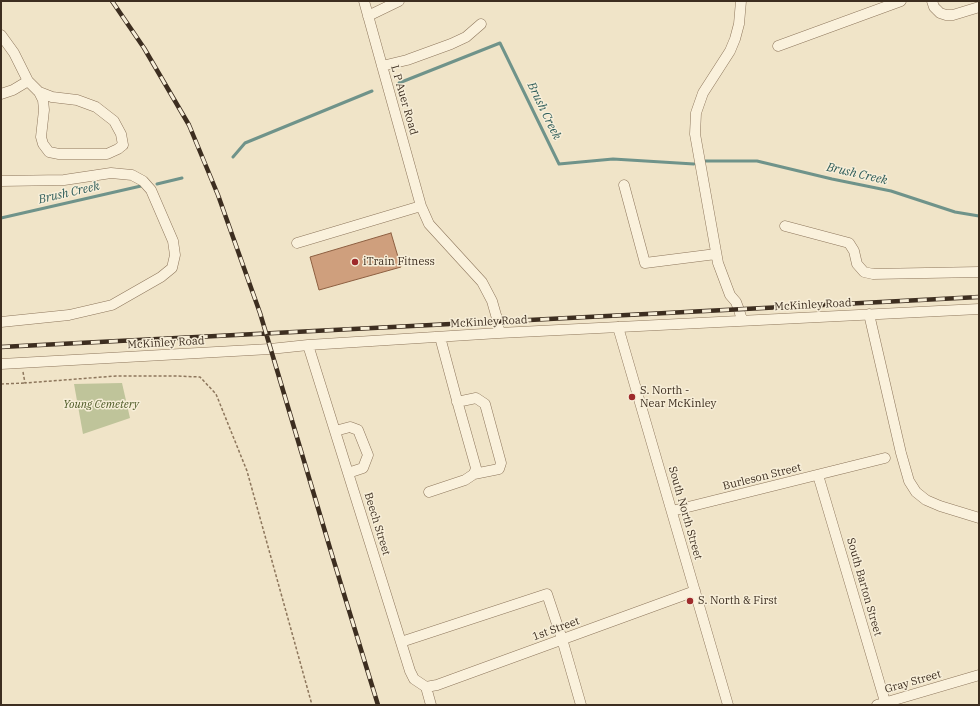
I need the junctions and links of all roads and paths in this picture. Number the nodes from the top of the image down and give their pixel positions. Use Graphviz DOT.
graph roads {
  1 [pos="364,1"];
  2 [pos="398,1"];
  3 [pos="741,1"];
  4 [pos="901,1"];
  5 [pos="932,1"];
  6 [pos="979,7"];
  7 [pos="368,16"];
  8 [pos="481,24"];
  9 [pos="1,35"];
  10 [pos="778,46"];
  11 [pos="382,66"];
  12 [pos="28,81"];
  13 [pos="39,92"];
  14 [pos="1,94"];
  15 [pos="1,181"];
  16 [pos="624,185"];
  17 [pos="421,206"];
  18 [pos="785,226"];
  19 [pos="297,243"];
  20 [pos="716,254"];
  21 [pos="979,272"];
  22 [pos="979,309"];
  23 [pos="869,314"];
  24 [pos="742,320"];
  25 [pos="1,322"];
  26 [pos="618,327"];
  27 [pos="499,333"];
  28 [pos="440,337"];
  29 [pos="308,345"];
  30 [pos="22,363"];
  31 [pos="1,364"];
  32 [pos="25,383"];
  33 [pos="1,384"];
  34 [pos="457,402"];
  35 [pos="335,431"];
  36 [pos="885,458"];
  37 [pos="348,473"];
  38 [pos="474,474"];
  39 [pos="818,475"];
  40 [pos="429,492"];
  41 [pos="672,511"];
  42 [pos="979,518"];
  43 [pos="695,591"];
  44 [pos="562,639"];
  45 [pos="401,642"];
  46 [pos="979,675"];
  47 [pos="426,687"];
  48 [pos="882,704"];
  49 [pos="312,705"];
  50 [pos="431,705"];
  51 [pos="581,705"];
  52 [pos="728,705"];
  1 -- 7 [label="street, L P Auer Road"];
  2 -- 7 [label="street"];
  3 -- 20 [label="street"];
  4 -- 10 [label="street"];
  5 -- 6 [label="street"];
  7 -- 11 [label="street, L P Auer Road"];
  8 -- 11 [label="street"];
  9 -- 12 [label="street"];
  11 -- 17 [label="street, L P Auer Road"];
  12 -- 13 [label="street"];
  12 -- 14 [label="street"];
  13 -- 13 [label="street"];
  15 -- 25 [label="street"];
  16 -- 20 [label="street"];
  17 -- 19 [label="street"];
  17 -- 27 [label="street, L P Auer Road"];
  18 -- 21 [label="street"];
  20 -- 24 [label="street"];
  22 -- 23 [label="street, McKinley Road"];
  23 -- 24 [label="street, McKinley Road"];
  23 -- 42 [label="street"];
  24 -- 26 [label="street, McKinley Road"];
  26 -- 27 [label="street, McKinley Road"];
  26 -- 41 [label="street, South North Street"];
  27 -- 28 [label="street, McKinley Road"];
  28 -- 29 [label="street, McKinley Road"];
  28 -- 34 [label="street"];
  29 -- 30 [label="street, McKinley Road"];
  29 -- 35 [label="street, Beech Street"];
  30 -- 31 [label="street, McKinley Road"];
  30 -- 32 [label="path"];
  32 -- 33 [label="path"];
  32 -- 49 [label="path"];
  34 -- 38 [label="street"];
  34 -- 38 [label="street"];
  35 -- 37 [label="street, Beech Street"];
  35 -- 37 [label="street"];
  36 -- 39 [label="street, Burleson Street"];
  37 -- 45 [label="street, Beech Street"];
  38 -- 40 [label="street"];
  39 -- 41 [label="street, Burleson Street"];
  39 -- 48 [label="street, South Barton Street"];
  41 -- 43 [label="street, South North Street"];
  43 -- 44 [label="street, 1st Street"];
  43 -- 52 [label="street, South North Street"];
  44 -- 45 [label="street"];
  44 -- 47 [label="street, 1st Street"];
  44 -- 51 [label="street"];
  45 -- 47 [label="street, Beech Street"];
  46 -- 48 [label="street, Gray Street"];
  47 -- 50 [label="street"];
}
